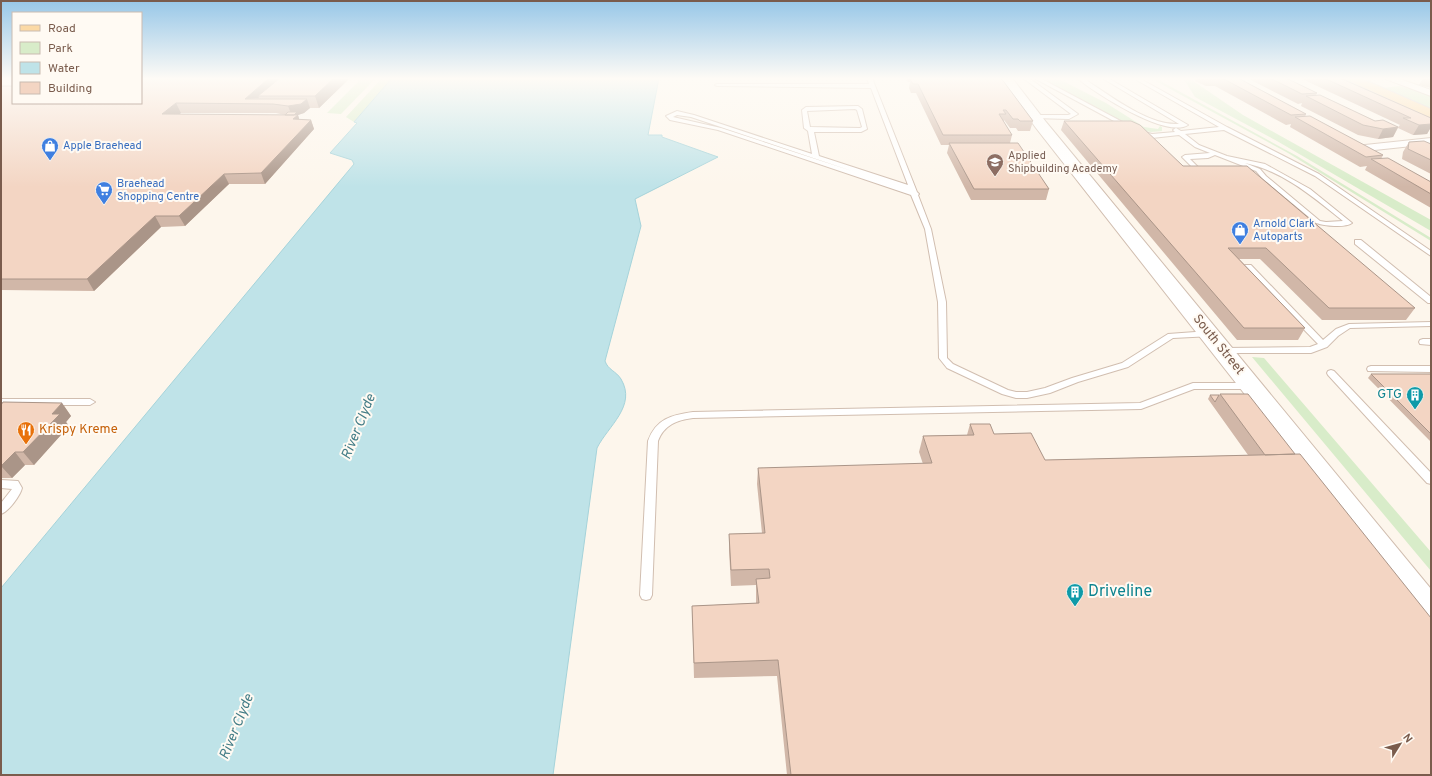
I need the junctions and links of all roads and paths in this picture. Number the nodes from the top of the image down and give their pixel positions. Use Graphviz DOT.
graph roads {
  1 [pos="673,114"];
  2 [pos="683,114"];
  3 [pos="805,114"];
  4 [pos="861,114"];
  5 [pos="884,114"];
  6 [pos="1033,114"];
  7 [pos="1075,114"];
  8 [pos="1104,114"];
  9 [pos="1138,114"];
  10 [pos="1167,114"];
  11 [pos="1200,114"];
  12 [pos="1418,114"];
  13 [pos="1035,117"];
  14 [pos="1431,120"];
  15 [pos="1172,126"];
  16 [pos="1225,128"];
  17 [pos="811,130"];
  18 [pos="1138,132"];
  19 [pos="1180,133"];
  20 [pos="1431,141"];
  21 [pos="1154,145"];
  22 [pos="1216,153"];
  23 [pos="816,157"];
  24 [pos="1228,157"];
  25 [pos="1384,159"];
  26 [pos="1202,174"];
  27 [pos="915,191"];
  28 [pos="1358,242"];
  29 [pos="1431,254"];
  30 [pos="1248,267"];
  31 [pos="1431,301"];
  32 [pos="1431,324"];
  33 [pos="1209,334"];
  34 [pos="1324,345"];
  35 [pos="1223,351"];
  36 [pos="1371,369"];
  37 [pos="1431,369"];
  38 [pos="1331,373"];
  39 [pos="1250,386"];
  40 [pos="1,402"];
  41 [pos="90,402"];
  42 [pos="1431,480"];
  43 [pos="1,484"];
  44 [pos="1,510"];
  45 [pos="646,595"];
  46 [pos="1431,610"];
  1 -- 27 [label="lane"];
  2 -- 23 [label="lane"];
  3 -- 17 [label="lane"];
  4 -- 17 [label="lane"];
  5 -- 27 [label="lane"];
  6 -- 13 [label="street, South Street"];
  7 -- 13 [label="lane"];
  8 -- 18 [label="lane"];
  9 -- 15 [label="lane"];
  10 -- 15 [label="lane"];
  11 -- 16 [label="lane"];
  12 -- 14 [label="main road"];
  13 -- 33 [label="street, South Street"];
  15 -- 19 [label="lane"];
  16 -- 19 [label="lane"];
  16 -- 29 [label="lane"];
  17 -- 23 [label="lane"];
  18 -- 19 [label="lane"];
  18 -- 21 [label="lane"];
  19 -- 22 [label="lane"];
  20 -- 25 [label="street"];
  22 -- 24 [label="lane"];
  22 -- 26 [label="lane"];
  23 -- 27 [label="lane"];
  24 -- 24 [label="lane"];
  27 -- 33 [label="lane"];
  28 -- 31 [label="lane"];
  30 -- 34 [label="lane"];
  32 -- 34 [label="lane"];
  33 -- 35 [label="street, South Street"];
  34 -- 35 [label="lane"];
  35 -- 39 [label="street, South Street"];
  36 -- 37 [label="lane"];
  38 -- 42 [label="lane"];
  39 -- 45 [label="lane"];
  39 -- 46 [label="street, South Street"];
  40 -- 41 [label="lane"];
  43 -- 44 [label="lane"];
}
